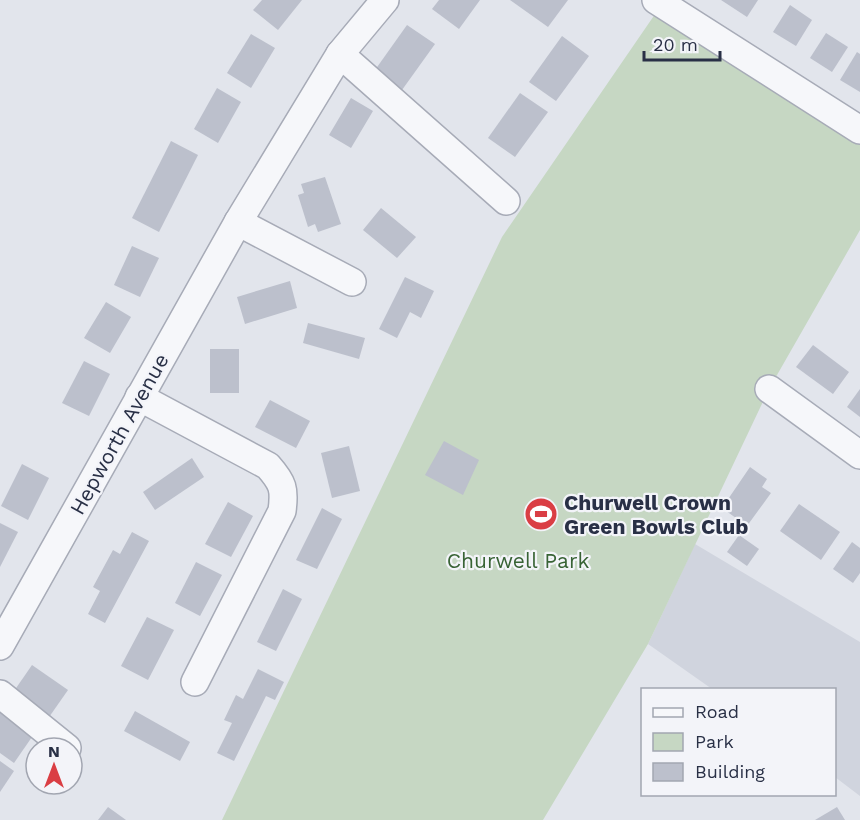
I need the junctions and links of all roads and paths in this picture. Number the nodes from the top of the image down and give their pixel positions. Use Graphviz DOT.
graph roads {
  1 [pos="385,0"];
  2 [pos="656,0"];
  3 [pos="340,54"];
  4 [pos="860,130"];
  5 [pos="506,201"];
  6 [pos="238,222"];
  7 [pos="352,282"];
  8 [pos="769,389"];
  9 [pos="139,397"];
  10 [pos="860,455"];
  11 [pos="0,646"];
  12 [pos="195,682"];
  13 [pos="0,694"];
  14 [pos="52,736"];
  1 -- 3 [label="street, Hepworth Avenue"];
  2 -- 4 [label="street"];
  3 -- 5 [label="street"];
  3 -- 6 [label="street, Hepworth Avenue"];
  6 -- 7 [label="street"];
  6 -- 9 [label="street, Hepworth Avenue"];
  8 -- 10 [label="street"];
  9 -- 11 [label="street, Hepworth Avenue"];
  9 -- 12 [label="street"];
  13 -- 14 [label="street"];
}
